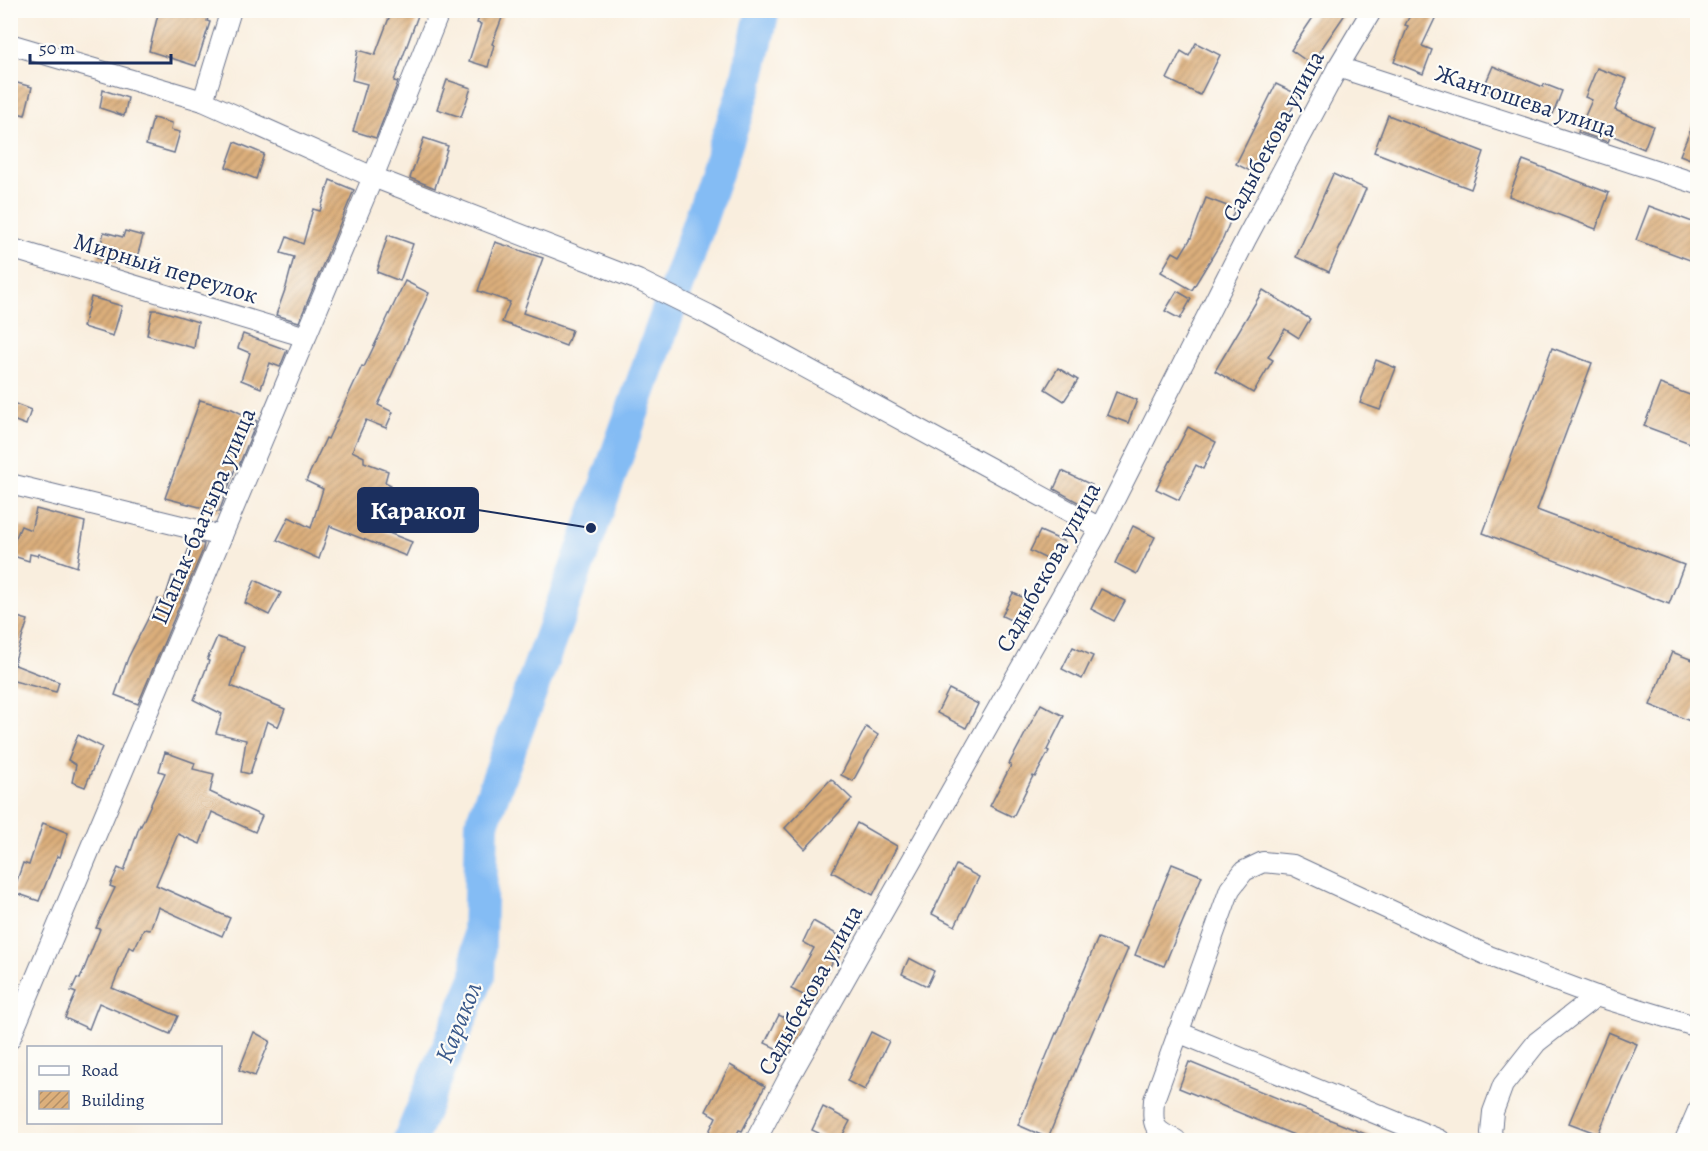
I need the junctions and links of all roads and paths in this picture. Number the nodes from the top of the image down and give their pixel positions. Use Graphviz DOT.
graph roads {
  1 [pos="231,10"];
  2 [pos="440,10"];
  3 [pos="1372,10"];
  4 [pos="10,44"];
  5 [pos="1338,67"];
  6 [pos="203,101"];
  7 [pos="373,177"];
  8 [pos="1698,184"];
  9 [pos="10,248"];
  10 [pos="306,337"];
  11 [pos="10,484"];
  12 [pos="1100,528"];
  13 [pos="222,536"];
  14 [pos="1596,996"];
  15 [pos="1698,1027"];
  16 [pos="1178,1032"];
  17 [pos="10,1039"];
  18 [pos="1698,1110"];
  19 [pos="756,1140"];
  20 [pos="1176,1140"];
  21 [pos="1440,1140"];
  22 [pos="1494,1140"];
  23 [pos="1685,1140"];
  1 -- 6 [label="street"];
  2 -- 7 [label="street, Шапак-баатыра улица"];
  3 -- 5 [label="street, Садыбекова улица"];
  4 -- 6 [label="street"];
  5 -- 8 [label="street, Жантошева улица"];
  5 -- 12 [label="street, Садыбекова улица"];
  6 -- 7 [label="street"];
  7 -- 10 [label="street, Шапак-баатыра улица"];
  7 -- 12 [label="street"];
  9 -- 10 [label="street, Мирный переулок"];
  10 -- 13 [label="street, Шапак-баатыра улица"];
  11 -- 13 [label="street"];
  12 -- 19 [label="street, Садыбекова улица"];
  13 -- 17 [label="street, Шапак-баатыра улица"];
  14 -- 15 [label="street"];
  14 -- 16 [label="street"];
  14 -- 22 [label="street"];
  16 -- 20 [label="street"];
  16 -- 21 [label="street"];
  18 -- 23 [label="street"];
}
